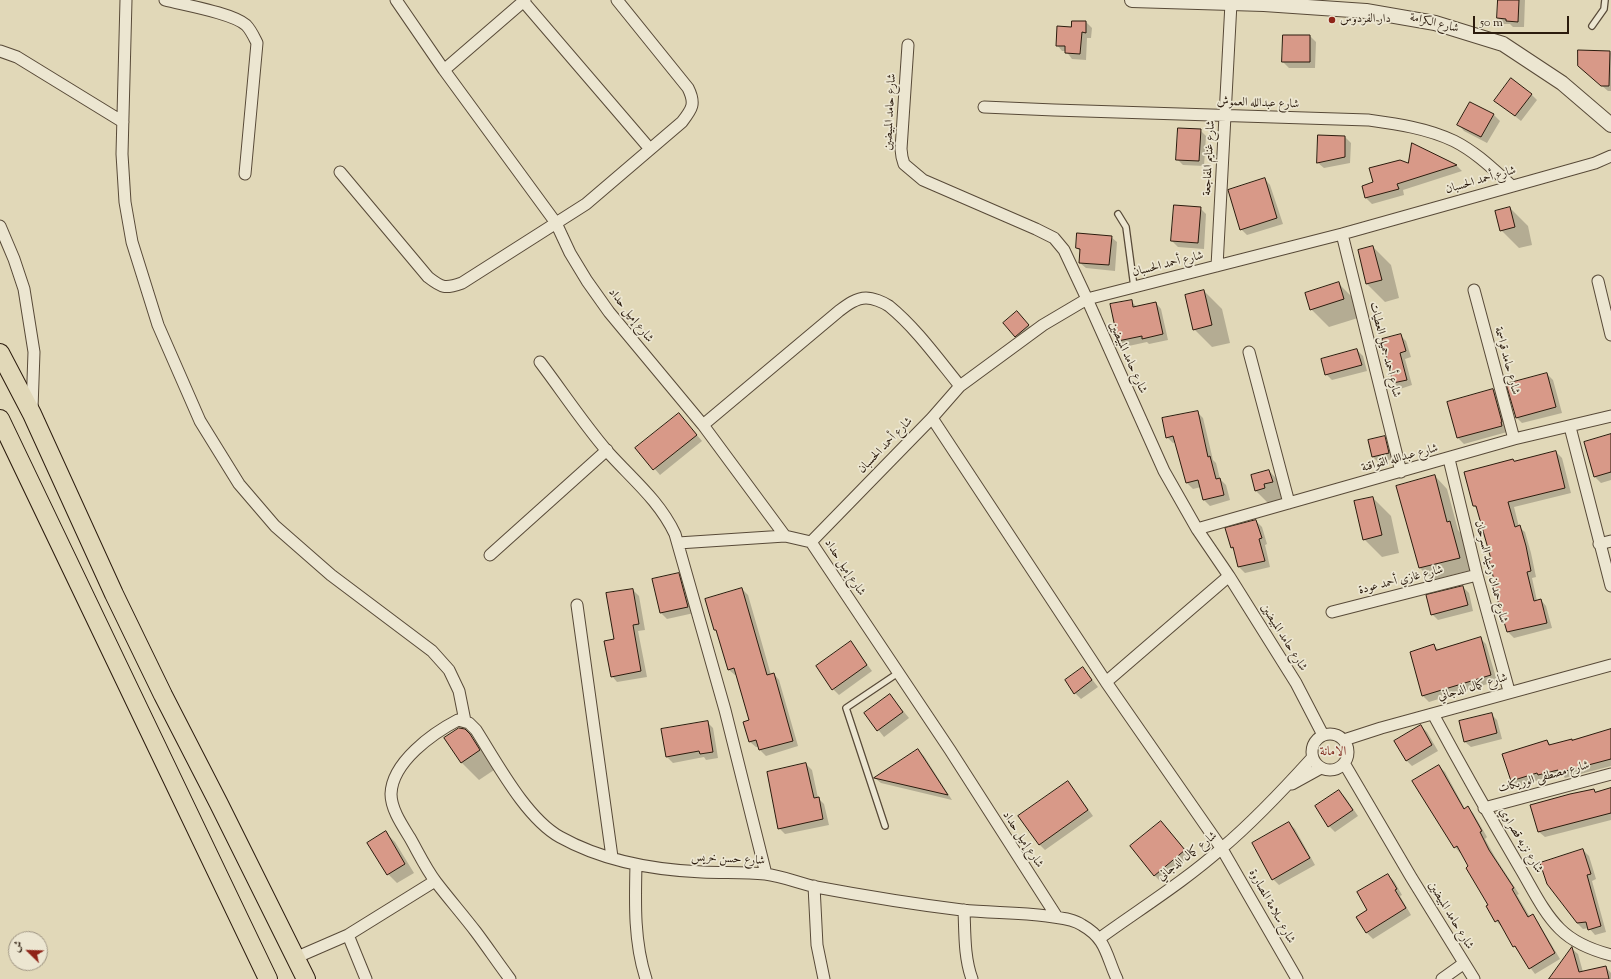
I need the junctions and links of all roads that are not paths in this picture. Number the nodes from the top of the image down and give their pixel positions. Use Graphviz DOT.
graph roads {
  1 [pos="126,0"];
  2 [pos="165,0"];
  3 [pos="396,0"];
  4 [pos="617,0"];
  5 [pos="1132,0"];
  6 [pos="1605,0"];
  7 [pos="524,1"];
  8 [pos="1231,3"];
  9 [pos="1592,26"];
  10 [pos="908,45"];
  11 [pos="0,52"];
  12 [pos="444,70"];
  13 [pos="984,107"];
  14 [pos="1226,116"];
  15 [pos="123,122"];
  16 [pos="1611,125"];
  17 [pos="650,149"];
  18 [pos="1611,156"];
  19 [pos="340,172"];
  20 [pos="244,174"];
  21 [pos="1512,186"];
  22 [pos="1118,214"];
  23 [pos="556,223"];
  24 [pos="0,226"];
  25 [pos="1342,234"];
  26 [pos="1217,266"];
  27 [pos="1598,281"];
  28 [pos="1134,287"];
  29 [pos="1474,290"];
  30 [pos="1087,299"];
  31 [pos="1611,335"];
  32 [pos="1249,352"];
  33 [pos="0,353"];
  34 [pos="540,362"];
  35 [pos="960,386"];
  36 [pos="32,414"];
  37 [pos="1611,416"];
  38 [pos="932,418"];
  39 [pos="0,420"];
  40 [pos="703,426"];
  41 [pos="1570,427"];
  42 [pos="1514,439"];
  43 [pos="607,450"];
  44 [pos="1449,459"];
  45 [pos="1401,472"];
  46 [pos="1289,503"];
  47 [pos="1197,529"];
  48 [pos="785,536"];
  49 [pos="1611,541"];
  50 [pos="812,542"];
  51 [pos="678,543"];
  52 [pos="1600,544"];
  53 [pos="490,555"];
  54 [pos="1477,575"];
  55 [pos="1229,576"];
  56 [pos="1611,586"];
  57 [pos="577,605"];
  58 [pos="1332,612"];
  59 [pos="1611,664"];
  60 [pos="898,673"];
  61 [pos="1106,682"];
  62 [pos="1509,691"];
  63 [pos="1433,714"];
  64 [pos="465,721"];
  65 [pos="1323,735"];
  66 [pos="1344,740"];
  67 [pos="1312,758"];
  68 [pos="1344,763"];
  69 [pos="1321,768"];
  70 [pos="1611,774"];
  71 [pos="1285,789"];
  72 [pos="1484,808"];
  73 [pos="885,826"];
  74 [pos="1222,848"];
  75 [pos="612,858"];
  76 [pos="636,865"];
  77 [pos="766,874"];
  78 [pos="435,881"];
  79 [pos="814,886"];
  80 [pos="964,910"];
  81 [pos="1057,917"];
  82 [pos="348,935"];
  83 [pos="1100,938"];
  84 [pos="1611,955"];
  85 [pos="294,958"];
  86 [pos="1463,964"];
  87 [pos="268,979"];
  88 [pos="306,979"];
  89 [pos="366,979"];
  90 [pos="510,979"];
  91 [pos="646,979"];
  92 [pos="824,979"];
  93 [pos="972,979"];
  94 [pos="1117,979"];
  95 [pos="1297,979"];
  96 [pos="1442,979"];
  97 [pos="1474,979"];
  1 -- 15 [label="street"];
  2 -- 20 [label="street"];
  3 -- 12 [label="street, شارع إميل حداد"];
  4 -- 17 [label="street"];
  5 -- 8 [label="street, شارع الكرامة"];
  6 -- 9 [label="lane"];
  7 -- 12 [label="street"];
  7 -- 17 [label="street"];
  8 -- 14 [label="street, شارع غنايم المفاجعة"];
  8 -- 16 [label="street, شارع الكرامة"];
  10 -- 30 [label="street, شارع حامد المبيضين"];
  11 -- 15 [label="street"];
  12 -- 23 [label="street, شارع إميل حداد"];
  13 -- 14 [label="street, شارع عبدالله العموش"];
  14 -- 21 [label="street, شارع عبدالله العموش"];
  14 -- 26 [label="street, شارع غنايم المفاجعة"];
  15 -- 64 [label="street"];
  17 -- 23 [label="street"];
  18 -- 21 [label="street, شارع أحمد الحسبان"];
  19 -- 23 [label="street"];
  21 -- 25 [label="street, شارع أحمد الحسبان"];
  22 -- 28 [label="lane"];
  23 -- 40 [label="street, شارع إميل حداد"];
  24 -- 36 [label="street"];
  25 -- 26 [label="street, شارع أحمد الحسبان"];
  25 -- 45 [label="street, شارع أحمد جميل العطيات"];
  26 -- 28 [label="street, شارع أحمد الحسبان"];
  27 -- 31 [label="street"];
  28 -- 30 [label="street, شارع أحمد الحسبان"];
  29 -- 42 [label="street, شارع حامد قواسمة"];
  30 -- 35 [label="street, شارع أحمد الحسبان"];
  30 -- 47 [label="street, شارع حامد المبيضين"];
  32 -- 46 [label="street"];
  33 -- 36 [label="highway"];
  34 -- 43 [label="street"];
  35 -- 38 [label="street, شارع أحمد الحسبان"];
  35 -- 40 [label="street"];
  36 -- 85 [label="highway"];
  37 -- 41 [label="street, شارع عبدالله القواقنة"];
  38 -- 50 [label="street, شارع أحمد الحسبان"];
  38 -- 61 [label="street, شارع سلامة المصاروة"];
  39 -- 87 [label="highway"];
  40 -- 48 [label="street, شارع إميل حداد"];
  41 -- 42 [label="street, شارع عبدالله القواقنة"];
  41 -- 52 [label="street"];
  42 -- 44 [label="street, شارع عبدالله القواقنة"];
  43 -- 51 [label="street"];
  43 -- 53 [label="street"];
  44 -- 45 [label="street, شارع عبدالله القواقنة"];
  44 -- 54 [label="street, شارع حمدان رشيد السرحان"];
  45 -- 46 [label="street, شارع عبدالله القواقنة"];
  46 -- 47 [label="street, شارع عبدالله القواقنة"];
  47 -- 55 [label="street, شارع حامد المبيضين"];
  48 -- 50 [label="street, شارع إميل حداد"];
  48 -- 51 [label="street"];
  49 -- 52 [label="street"];
  50 -- 60 [label="street, شارع إميل حداد"];
  51 -- 77 [label="street"];
  52 -- 56 [label="street"];
  54 -- 58 [label="street, شارع غازي أحمد عودة"];
  54 -- 62 [label="street, شارع حمدان رشيد السرحان"];
  55 -- 61 [label="street"];
  55 -- 65 [label="street, شارع حامد المبيضين"];
  57 -- 75 [label="street"];
  59 -- 62 [label="street, شارع كمال الدجاني"];
  60 -- 73 [label="lane"];
  60 -- 81 [label="street, شارع إميل حداد"];
  61 -- 74 [label="street, شارع سلامة المصاروة"];
  62 -- 63 [label="street, شارع كمال الدجاني"];
  63 -- 66 [label="street, شارع كمال الدجاني"];
  63 -- 72 [label="street, شارع نزيه قصراوي"];
  64 -- 75 [label="street, شارع حسن خريس"];
  64 -- 78 [label="street"];
  65 -- 66 [label="street"];
  65 -- 67 [label="street"];
  66 -- 68 [label="street"];
  67 -- 69 [label="street"];
  67 -- 71 [label="street, شارع كمال الدجاني"];
  68 -- 69 [label="street"];
  68 -- 86 [label="street, شارع حامد المبيضين"];
  69 -- 71 [label="street, شارع كمال الدجاني"];
  70 -- 72 [label="street, شارع مصطفى الوريكات"];
  71 -- 74 [label="street, شارع كمال الدجاني"];
  72 -- 84 [label="street, شارع نزيه قصراوي"];
  74 -- 83 [label="street, شارع كمال الدجاني"];
  74 -- 95 [label="street, شارع سلامة المصاروة"];
  75 -- 76 [label="street, شارع حسن خريس"];
  76 -- 77 [label="street, شارع حسن خريس"];
  76 -- 91 [label="street"];
  77 -- 79 [label="street, شارع حسن خريس"];
  78 -- 82 [label="street"];
  78 -- 90 [label="street"];
  79 -- 80 [label="street, شارع حسن خريس"];
  79 -- 92 [label="street"];
  80 -- 81 [label="street, شارع حسن خريس"];
  80 -- 93 [label="street"];
  81 -- 83 [label="street, شارع حسن خريس"];
  82 -- 85 [label="street"];
  82 -- 89 [label="street"];
  83 -- 94 [label="street"];
  85 -- 88 [label="highway"];
  86 -- 96 [label="street"];
  86 -- 97 [label="street, شارع حامد المبيضين"];
}
